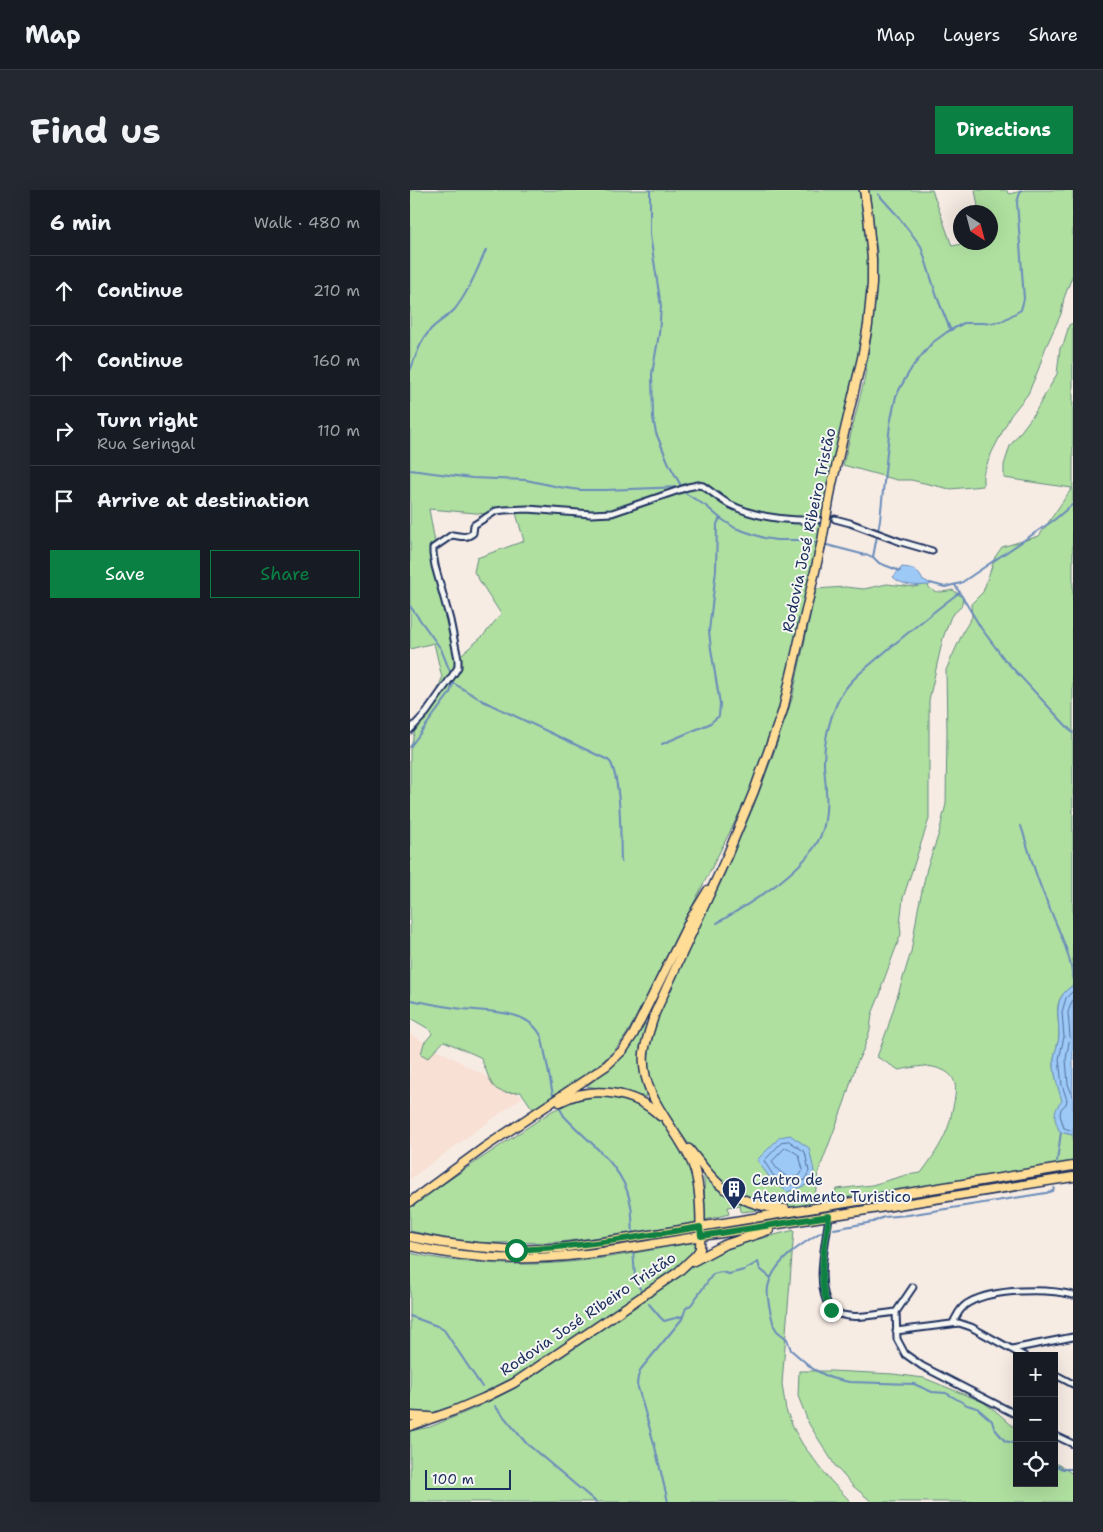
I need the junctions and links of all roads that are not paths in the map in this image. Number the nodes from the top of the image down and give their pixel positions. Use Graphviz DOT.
graph roads {
  1 [pos="864,190"];
  2 [pos="835,519"];
  3 [pos="818,520"];
  4 [pos="932,551"];
  5 [pos="410,730"];
  6 [pos="722,866"];
  7 [pos="532,1116"];
  8 [pos="678,1135"];
  9 [pos="1073,1166"];
  10 [pos="1073,1177"];
  11 [pos="410,1200"];
  12 [pos="799,1210"];
  13 [pos="829,1216"];
  14 [pos="796,1222"];
  15 [pos="700,1227"];
  16 [pos="410,1236"];
  17 [pos="701,1236"];
  18 [pos="410,1246"];
  19 [pos="678,1272"];
  20 [pos="913,1288"];
  21 [pos="1073,1295"];
  22 [pos="896,1312"];
  23 [pos="953,1322"];
  24 [pos="896,1331"];
  25 [pos="1073,1337"];
  26 [pos="1012,1349"];
  27 [pos="1017,1352"];
  28 [pos="1058,1376"];
  29 [pos="1073,1384"];
  30 [pos="1013,1413"];
  31 [pos="410,1416"];
  32 [pos="438,1417"];
  33 [pos="410,1426"];
  34 [pos="1058,1437"];
  35 [pos="1073,1444"];
  1 -- 6 [label="main road, Rodovia José Ribeiro Tristão"];
  2 -- 4 [label="street"];
  3 -- 5 [label="street"];
  6 -- 7 [label="main road, Rodovia José Ribeiro Tristão"];
  6 -- 8 [label="main road, Rodovia José Ribeiro Tristão"];
  7 -- 8 [label="main road"];
  7 -- 11 [label="main road, Rodovia José Ribeiro Tristão"];
  8 -- 12 [label="main road"];
  8 -- 15 [label="main road, Rodovia José Ribeiro Tristão"];
  9 -- 12 [label="main road"];
  10 -- 13 [label="main road"];
  12 -- 15 [label="main road"];
  13 -- 14 [label="main road"];
  13 -- 22 [label="street"];
  14 -- 17 [label="main road"];
  14 -- 19 [label="main road"];
  15 -- 16 [label="main road"];
  15 -- 17 [label="main road, Rodovia José Ribeiro Tristão"];
  17 -- 18 [label="main road"];
  17 -- 19 [label="main road, Rodovia José Ribeiro Tristão"];
  19 -- 32 [label="main road, Rodovia José Ribeiro Tristão"];
  20 -- 22 [label="street"];
  21 -- 23 [label="street"];
  22 -- 24 [label="street"];
  23 -- 24 [label="street"];
  23 -- 26 [label="street"];
  24 -- 30 [label="street"];
  25 -- 26 [label="street"];
  26 -- 27 [label="street"];
  28 -- 29 [label="street"];
  31 -- 32 [label="main road"];
  32 -- 33 [label="main road, Rodovia José Ribeiro Tristão"];
  34 -- 35 [label="street"];
}
